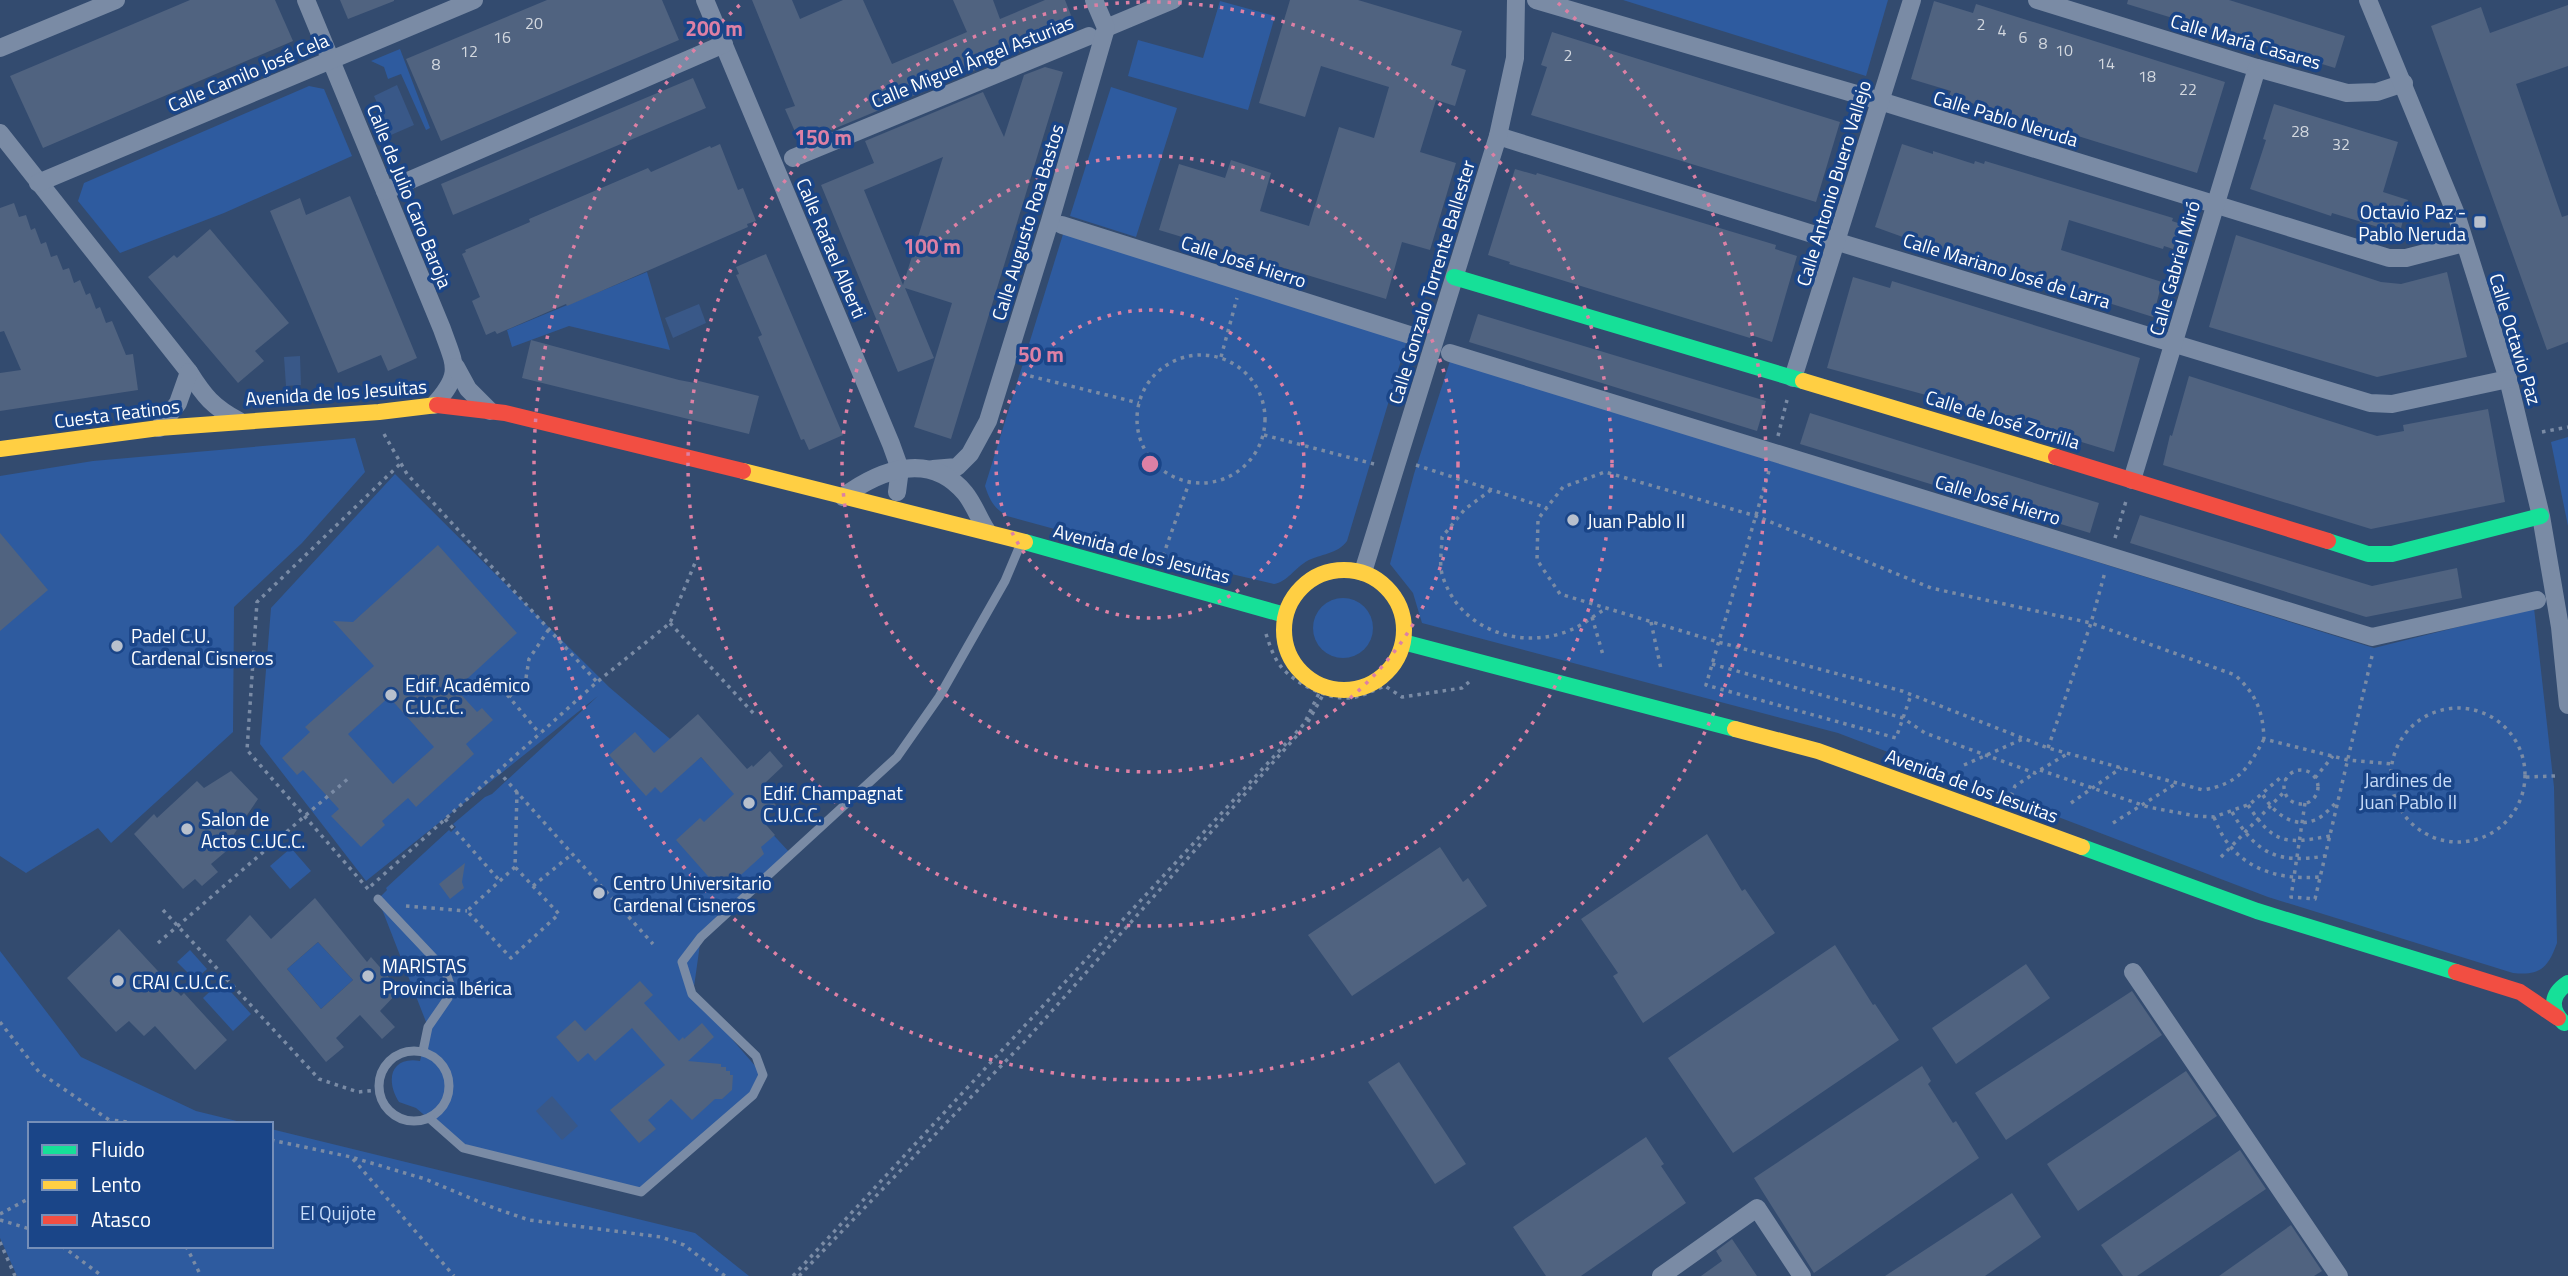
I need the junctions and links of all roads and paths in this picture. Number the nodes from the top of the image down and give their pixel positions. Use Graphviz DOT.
graph roads {
  1 [pos="116,0"];
  2 [pos="306,0"];
  3 [pos="474,0"];
  4 [pos="705,0"];
  5 [pos="1094,0"];
  6 [pos="1173,0"];
  7 [pos="1516,0"];
  8 [pos="1536,0"];
  9 [pos="1912,0"];
  10 [pos="2037,0"];
  11 [pos="2368,0"];
  12 [pos="1106,28"];
  13 [pos="1088,36"];
  14 [pos="723,44"];
  15 [pos="0,48"];
  16 [pos="331,60"];
  17 [pos="2257,68"];
  18 [pos="2404,83"];
  19 [pos="1880,101"];
  20 [pos="0,133"];
  21 [pos="1498,136"];
  22 [pos="793,158"];
  23 [pos="38,183"];
  24 [pos="385,191"];
  25 [pos="2215,204"];
  26 [pos="1062,225"];
  27 [pos="1838,242"];
  28 [pos="2464,243"];
  29 [pos="1454,277"];
  30 [pos="1241,282"];
  31 [pos="1413,336"];
  32 [pos="2175,342"];
  33 [pos="1450,353"];
  34 [pos="1221,357"];
  35 [pos="456,367"];
  36 [pos="189,372"];
  37 [pos="1017,373"];
  38 [pos="2508,379"];
  39 [pos="1791,384"];
  40 [pos="1139,403"];
  41 [pos="434,405"];
  42 [pos="490,411"];
  43 [pos="239,421"];
  44 [pos="380,426"];
  45 [pos="2568,427"];
  46 [pos="159,428"];
  47 [pos="2542,432"];
  48 [pos="1264,435"];
  49 [pos="0,449"];
  50 [pos="1774,453"];
  51 [pos="401,463"];
  52 [pos="1374,464"];
  53 [pos="1414,464"];
  54 [pos="916,469"];
  55 [pos="1189,482"];
  56 [pos="2130,488"];
  57 [pos="1491,489"];
  58 [pos="843,497"];
  59 [pos="893,501"];
  60 [pos="1547,508"];
  61 [pos="1756,516"];
  62 [pos="2541,516"];
  63 [pos="987,531"];
  64 [pos="1022,542"];
  65 [pos="2110,555"];
  66 [pos="1161,560"];
  67 [pos="695,563"];
  68 [pos="1363,572"];
  69 [pos="2537,600"];
  70 [pos="1606,608"];
  71 [pos="1285,615"];
  72 [pos="1592,617"];
  73 [pos="1651,622"];
  74 [pos="670,623"];
  75 [pos="2091,623"];
  76 [pos="549,629"];
  77 [pos="1259,629"];
  78 [pos="2377,636"];
  79 [pos="1403,642"];
  80 [pos="1718,642"];
  81 [pos="1603,655"];
  82 [pos="1712,664"];
  83 [pos="1661,669"];
  84 [pos="1474,678"];
  85 [pos="597,682"];
  86 [pos="484,688"];
  87 [pos="1322,691"];
  88 [pos="1911,695"];
  89 [pos="509,697"];
  90 [pos="2568,705"];
  91 [pos="755,715"];
  92 [pos="1903,718"];
  93 [pos="540,734"];
  94 [pos="2023,739"];
  95 [pos="2264,739"];
  96 [pos="2048,748"];
  97 [pos="2068,754"];
  98 [pos="1986,755"];
  99 [pos="2333,756"];
  100 [pos="2348,760"];
  101 [pos="2392,764"];
  102 [pos="1965,765"];
  103 [pos="2122,768"];
  104 [pos="2040,770"];
  105 [pos="498,771"];
  106 [pos="2035,773"];
  107 [pos="2555,776"];
  108 [pos="350,777"];
  109 [pos="2525,777"];
  110 [pos="2315,778"];
  111 [pos="2286,780"];
  112 [pos="2177,783"];
  113 [pos="2092,789"];
  114 [pos="2285,791"];
  115 [pos="517,792"];
  116 [pos="2263,795"];
  117 [pos="2011,796"];
  118 [pos="2338,801"];
  119 [pos="2071,803"];
  120 [pos="2305,803"];
  121 [pos="2142,805"];
  122 [pos="2248,805"];
  123 [pos="2270,806"];
  124 [pos="2232,812"];
  125 [pos="304,816"];
  126 [pos="2214,817"];
  127 [pos="445,819"];
  128 [pos="2257,820"];
  129 [pos="2302,822"];
  130 [pos="2113,823"];
  131 [pos="2244,833"];
  132 [pos="2330,835"];
  133 [pos="2299,842"];
  134 [pos="2231,847"];
  135 [pos="572,854"];
  136 [pos="2325,856"];
  137 [pos="2221,857"];
  138 [pos="2297,859"];
  139 [pos="514,867"];
  140 [pos="2320,877"];
  141 [pos="2294,878"];
  142 [pos="499,880"];
  143 [pos="533,887"];
  144 [pos="368,889"];
  145 [pos="381,902"];
  146 [pos="163,909"];
  147 [pos="467,911"];
  148 [pos="177,926"];
  149 [pos="158,943"];
  150 [pos="653,944"];
  151 [pos="2568,968"];
  152 [pos="2133,972"];
  153 [pos="2564,985"];
  154 [pos="2520,992"];
  155 [pos="2563,1021"];
  156 [pos="0,1023"];
  157 [pos="423,1051"];
  158 [pos="379,1090"];
  159 [pos="429,1118"];
  160 [pos="112,1122"];
  161 [pos="273,1140"];
  162 [pos="351,1157"];
  163 [pos="28,1199"];
  164 [pos="0,1214"];
  165 [pos="0,1220"];
  166 [pos="28,1228"];
  167 [pos="0,1242"];
  168 [pos="65,1248"];
  169 [pos="187,1248"];
  170 [pos="716,1269"];
  171 [pos="15,1276"];
  172 [pos="102,1276"];
  173 [pos="201,1276"];
  174 [pos="454,1276"];
  175 [pos="716,1276"];
  176 [pos="725,1276"];
  177 [pos="793,1276"];
  178 [pos="799,1276"];
  179 [pos="1661,1276"];
  180 [pos="1802,1276"];
  181 [pos="2339,1276"];
  1 -- 15 [label="street"];
  2 -- 16 [label="street, Calle de Julio Caro Baroja"];
  3 -- 16 [label="street, Calle Camilo José Cela"];
  4 -- 14 [label="street, Calle Rafael Alberti"];
  5 -- 12 [label="street"];
  6 -- 12 [label="street"];
  7 -- 21 [label="street, Calle Gonzalo Torrente Ballester"];
  8 -- 19 [label="street, Calle Pablo Neruda"];
  9 -- 19 [label="street, Calle Antonio Buero Vallejo"];
  10 -- 17 [label="street, Calle María Casares"];
  11 -- 18 [label="street, Calle Octavio Paz"];
  12 -- 54 [label="street, Calle Augusto Roa Bastos"];
  13 -- 22 [label="street, Calle Miguel Ángel Asturias"];
  14 -- 24 [label="street"];
  14 -- 54 [label="street, Calle Rafael Alberti"];
  16 -- 23 [label="street, Calle Camilo José Cela"];
  16 -- 24 [label="street, Calle de Julio Caro Baroja"];
  17 -- 18 [label="street, Calle María Casares"];
  17 -- 25 [label="street, Calle Gabriel Miró"];
  18 -- 28 [label="street, Calle Octavio Paz"];
  19 -- 25 [label="street, Calle Pablo Neruda"];
  19 -- 27 [label="street, Calle Antonio Buero Vallejo"];
  20 -- 23 [label="street, Avenida de los Jesuitas"];
  21 -- 27 [label="street, Calle Mariano José de Larra"];
  21 -- 29 [label="street, Calle Gonzalo Torrente Ballester"];
  23 -- 36 [label="street, Avenida de los Jesuitas"];
  24 -- 35 [label="street, Calle de Julio Caro Baroja"];
  25 -- 28 [label="street, Calle Pablo Neruda"];
  25 -- 32 [label="street, Calle Gabriel Miró"];
  26 -- 30 [label="street, Calle José Hierro"];
  27 -- 32 [label="street, Calle Mariano José de Larra"];
  27 -- 39 [label="street, Calle Antonio Buero Vallejo"];
  28 -- 38 [label="street, Calle Octavio Paz"];
  29 -- 39 [label="street, Calle de José Zorrilla"];
  29 -- 68 [label="street, Calle Gonzalo Torrente Ballester"];
  30 -- 31 [label="street, Calle José Hierro"];
  30 -- 34 [label="path"];
  32 -- 38 [label="street, Calle Mariano José de Larra"];
  32 -- 56 [label="street, Calle Gabriel Miró"];
  33 -- 50 [label="street, Calle José Hierro"];
  34 -- 40 [label="path"];
  34 -- 48 [label="path"];
  35 -- 41 [label="street"];
  35 -- 42 [label="street, Calle de Julio Caro Baroja"];
  36 -- 43 [label="street, Avenida de los Jesuitas"];
  36 -- 46 [label="street"];
  37 -- 40 [label="path"];
  38 -- 62 [label="street, Calle Octavio Paz"];
  39 -- 50 [label="path"];
  39 -- 56 [label="street, Calle de José Zorrilla"];
  40 -- 55 [label="path"];
  41 -- 42 [label="street, Avenida de los Jesuitas"];
  41 -- 43 [label="street, Avenida de los Jesuitas"];
  42 -- 58 [label="street, Avenida de los Jesuitas"];
  43 -- 46 [label="street, Cuesta Teatinos"];
  44 -- 51 [label="path"];
  45 -- 47 [label="path"];
  46 -- 49 [label="street, Cuesta Teatinos"];
  48 -- 52 [label="path"];
  48 -- 55 [label="path"];
  50 -- 61 [label="path"];
  50 -- 65 [label="street, Calle José Hierro"];
  51 -- 76 [label="path"];
  51 -- 125 [label="path"];
  53 -- 57 [label="path"];
  54 -- 58 [label="street"];
  54 -- 59 [label="street"];
  54 -- 63 [label="street"];
  55 -- 66 [label="path"];
  56 -- 62 [label="street, Calle de José Zorrilla"];
  56 -- 65 [label="path"];
  57 -- 60 [label="path"];
  57 -- 72 [label="path"];
  58 -- 59 [label="street, Avenida de los Jesuitas"];
  59 -- 63 [label="street, Avenida de los Jesuitas"];
  60 -- 61 [label="path"];
  60 -- 70 [label="path"];
  61 -- 75 [label="path"];
  61 -- 80 [label="path"];
  62 -- 90 [label="street, Calle Octavio Paz"];
  63 -- 64 [label="street, Avenida de los Jesuitas"];
  64 -- 71 [label="street, Avenida de los Jesuitas"];
  64 -- 159 [label="lane"];
  65 -- 75 [label="path"];
  65 -- 78 [label="street, Calle José Hierro"];
  67 -- 74 [label="path"];
  68 -- 71 [label="street"];
  68 -- 79 [label="street"];
  69 -- 78 [label="street, Calle José Hierro"];
  70 -- 72 [label="path"];
  70 -- 73 [label="path"];
  71 -- 87 [label="street"];
  72 -- 81 [label="path"];
  73 -- 80 [label="path"];
  73 -- 83 [label="path"];
  74 -- 85 [label="path"];
  74 -- 91 [label="path"];
  75 -- 95 [label="path"];
  75 -- 96 [label="path"];
  76 -- 85 [label="path"];
  76 -- 89 [label="path"];
  77 -- 87 [label="path"];
  78 -- 100 [label="path"];
  79 -- 87 [label="street"];
  79 -- 154 [label="street, Avenida de los Jesuitas"];
  80 -- 82 [label="path"];
  80 -- 88 [label="path"];
  82 -- 92 [label="path"];
  82 -- 92 [label="path"];
  84 -- 87 [label="path"];
  85 -- 93 [label="path"];
  86 -- 89 [label="path"];
  87 -- 177 [label="path"];
  87 -- 178 [label="path"];
  88 -- 92 [label="path"];
  88 -- 94 [label="path"];
  89 -- 93 [label="path"];
  92 -- 98 [label="path"];
  93 -- 105 [label="path"];
  94 -- 96 [label="path"];
  94 -- 98 [label="path"];
  95 -- 99 [label="path"];
  95 -- 112 [label="path"];
  96 -- 97 [label="path"];
  97 -- 103 [label="path"];
  97 -- 104 [label="path"];
  98 -- 102 [label="path"];
  98 -- 106 [label="path"];
  99 -- 100 [label="path"];
  99 -- 110 [label="path"];
  100 -- 101 [label="path"];
  100 -- 118 [label="path"];
  101 -- 109 [label="path"];
  101 -- 109 [label="path"];
  103 -- 112 [label="path"];
  103 -- 113 [label="path"];
  104 -- 106 [label="path"];
  104 -- 113 [label="path"];
  105 -- 115 [label="path"];
  105 -- 127 [label="path"];
  106 -- 117 [label="path"];
  107 -- 109 [label="path"];
  108 -- 125 [label="path"];
  110 -- 111 [label="path"];
  110 -- 120 [label="path"];
  111 -- 114 [label="path"];
  111 -- 116 [label="path"];
  112 -- 121 [label="path"];
  113 -- 119 [label="path"];
  113 -- 121 [label="path"];
  114 -- 120 [label="path"];
  114 -- 123 [label="path"];
  115 -- 135 [label="path"];
  115 -- 139 [label="path"];
  116 -- 122 [label="path"];
  116 -- 123 [label="path"];
  118 -- 129 [label="path"];
  118 -- 132 [label="path"];
  120 -- 129 [label="path"];
  121 -- 126 [label="path"];
  121 -- 130 [label="path"];
  122 -- 124 [label="path"];
  122 -- 128 [label="path"];
  123 -- 128 [label="path"];
  123 -- 129 [label="path"];
  124 -- 126 [label="path"];
  124 -- 131 [label="path"];
  125 -- 144 [label="path"];
  125 -- 148 [label="path"];
  126 -- 134 [label="path"];
  127 -- 142 [label="path"];
  127 -- 144 [label="path"];
  128 -- 131 [label="path"];
  128 -- 133 [label="path"];
  129 -- 133 [label="path"];
  131 -- 134 [label="path"];
  131 -- 138 [label="path"];
  132 -- 133 [label="path"];
  132 -- 136 [label="path"];
  133 -- 138 [label="path"];
  134 -- 137 [label="path"];
  134 -- 141 [label="path"];
  135 -- 143 [label="path"];
  135 -- 150 [label="path"];
  136 -- 138 [label="path"];
  136 -- 140 [label="path"];
  138 -- 141 [label="path"];
  139 -- 142 [label="path"];
  139 -- 143 [label="path"];
  140 -- 141 [label="path"];
  140 -- 141 [label="path"];
  142 -- 147 [label="path"];
  143 -- 147 [label="path"];
  144 -- 145 [label="path"];
  145 -- 147 [label="path"];
  145 -- 157 [label="lane"];
  146 -- 148 [label="path"];
  148 -- 149 [label="path"];
  148 -- 158 [label="path"];
  151 -- 153 [label="street"];
  152 -- 181 [label="street"];
  153 -- 154 [label="street, Avenida de los Jesuitas"];
  153 -- 155 [label="street"];
  154 -- 155 [label="street, Avenida de los Jesuitas"];
  156 -- 160 [label="path"];
  157 -- 158 [label="lane"];
  157 -- 159 [label="lane"];
  158 -- 159 [label="lane"];
  161 -- 162 [label="path"];
  162 -- 170 [label="path"];
  162 -- 174 [label="path"];
  163 -- 164 [label="path"];
  165 -- 166 [label="path"];
  167 -- 171 [label="path"];
  168 -- 172 [label="path"];
  169 -- 173 [label="path"];
  170 -- 175 [label="path"];
  170 -- 176 [label="path"];
  179 -- 180 [label="street"];
}
